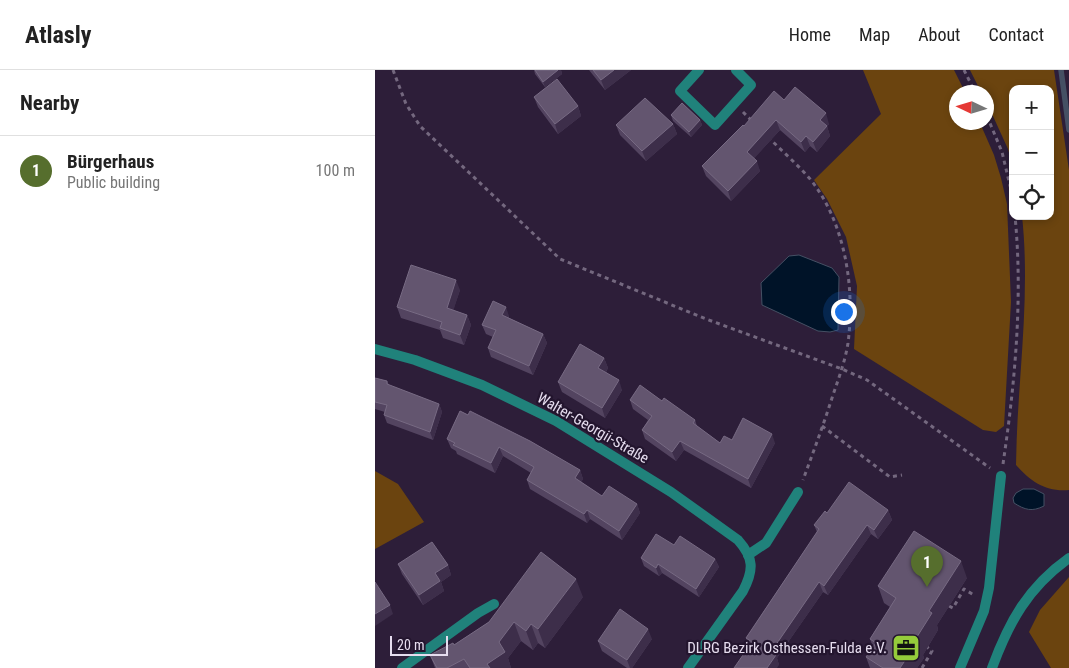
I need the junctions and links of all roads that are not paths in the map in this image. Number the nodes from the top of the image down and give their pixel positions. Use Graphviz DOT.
graph roads {
  1 [pos="698,70"];
  2 [pos="736,70"];
  3 [pos="375,349"];
  4 [pos="1001,476"];
  5 [pos="798,492"];
  6 [pos="749,555"];
  7 [pos="1069,558"];
  8 [pos="494,604"];
  9 [pos="402,668"];
  10 [pos="688,668"];
  11 [pos="960,668"];
  12 [pos="992,668"];
  1 -- 2 [label="street"];
  3 -- 6 [label="street, Walter-Georgii-Straße"];
  4 -- 11 [label="street"];
  5 -- 6 [label="street"];
  6 -- 10 [label="street"];
  7 -- 12 [label="street"];
  8 -- 9 [label="street"];
}
